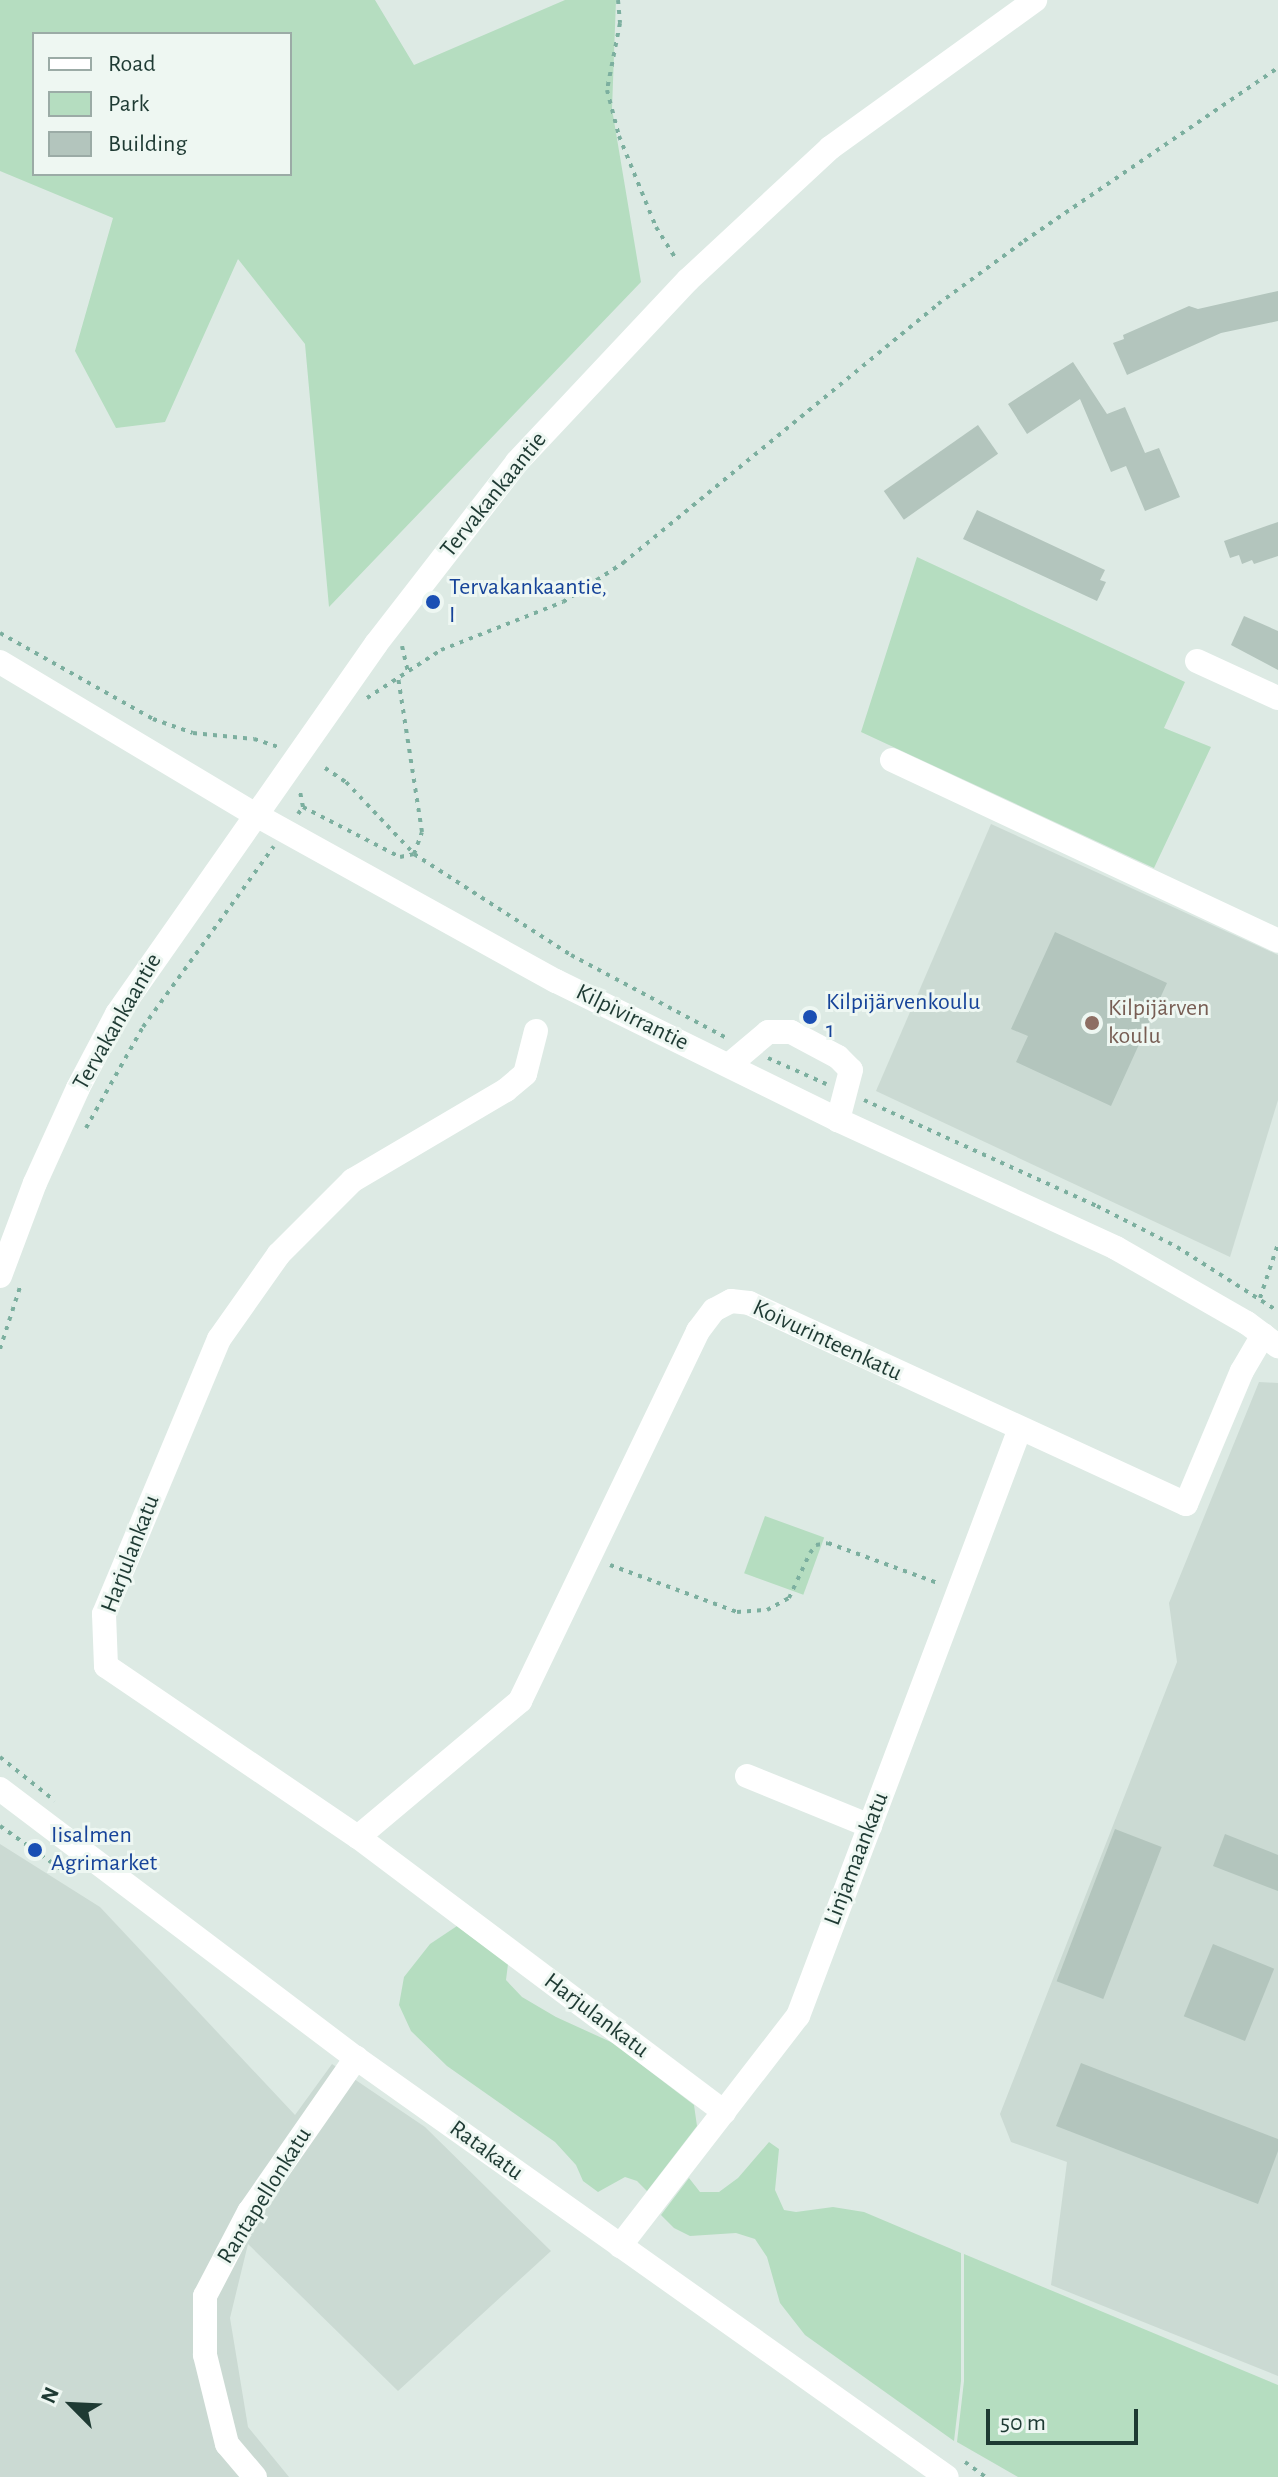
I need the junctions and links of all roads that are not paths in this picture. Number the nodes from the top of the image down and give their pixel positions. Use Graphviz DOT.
graph roads {
  1 [pos="1035,0"];
  2 [pos="1197,661"];
  3 [pos="0,662"];
  4 [pos="1278,698"];
  5 [pos="892,760"];
  6 [pos="256,815"];
  7 [pos="1278,941"];
  8 [pos="536,1031"];
  9 [pos="729,1065"];
  10 [pos="838,1120"];
  11 [pos="12,1275"];
  12 [pos="1271,1340"];
  13 [pos="1019,1431"];
  14 [pos="747,1776"];
  15 [pos="0,1789"];
  16 [pos="0,1798"];
  17 [pos="31,1815"];
  18 [pos="870,1826"];
  19 [pos="358,1837"];
  20 [pos="356,2058"];
  21 [pos="724,2112"];
  22 [pos="620,2246"];
  23 [pos="954,2468"];
  24 [pos="255,2477"];
  1 -- 6 [label="street, Tervakankaantie"];
  2 -- 4 [label="street"];
  3 -- 6 [label="street, Kilpivirrantie"];
  5 -- 7 [label="street"];
  6 -- 9 [label="street, Kilpivirrantie"];
  6 -- 11 [label="street, Tervakankaantie"];
  8 -- 19 [label="street, Harjulankatu"];
  9 -- 10 [label="street, Kilpivirrantie"];
  9 -- 10 [label="street"];
  10 -- 12 [label="street, Kilpivirrantie"];
  12 -- 13 [label="street, Koivurinteenkatu"];
  13 -- 18 [label="street, Linjamaankatu"];
  13 -- 19 [label="street, Koivurinteenkatu"];
  14 -- 18 [label="street"];
  15 -- 17 [label="street, Ratakatu"];
  16 -- 17 [label="street, Ratakatu"];
  17 -- 20 [label="street, Ratakatu"];
  18 -- 21 [label="street, Linjamaankatu"];
  19 -- 21 [label="street, Harjulankatu"];
  20 -- 22 [label="street, Ratakatu"];
  20 -- 24 [label="street, Rantapellonkatu"];
  21 -- 22 [label="street, Linjamaankatu"];
  22 -- 23 [label="street, Ratakatu"];
}
